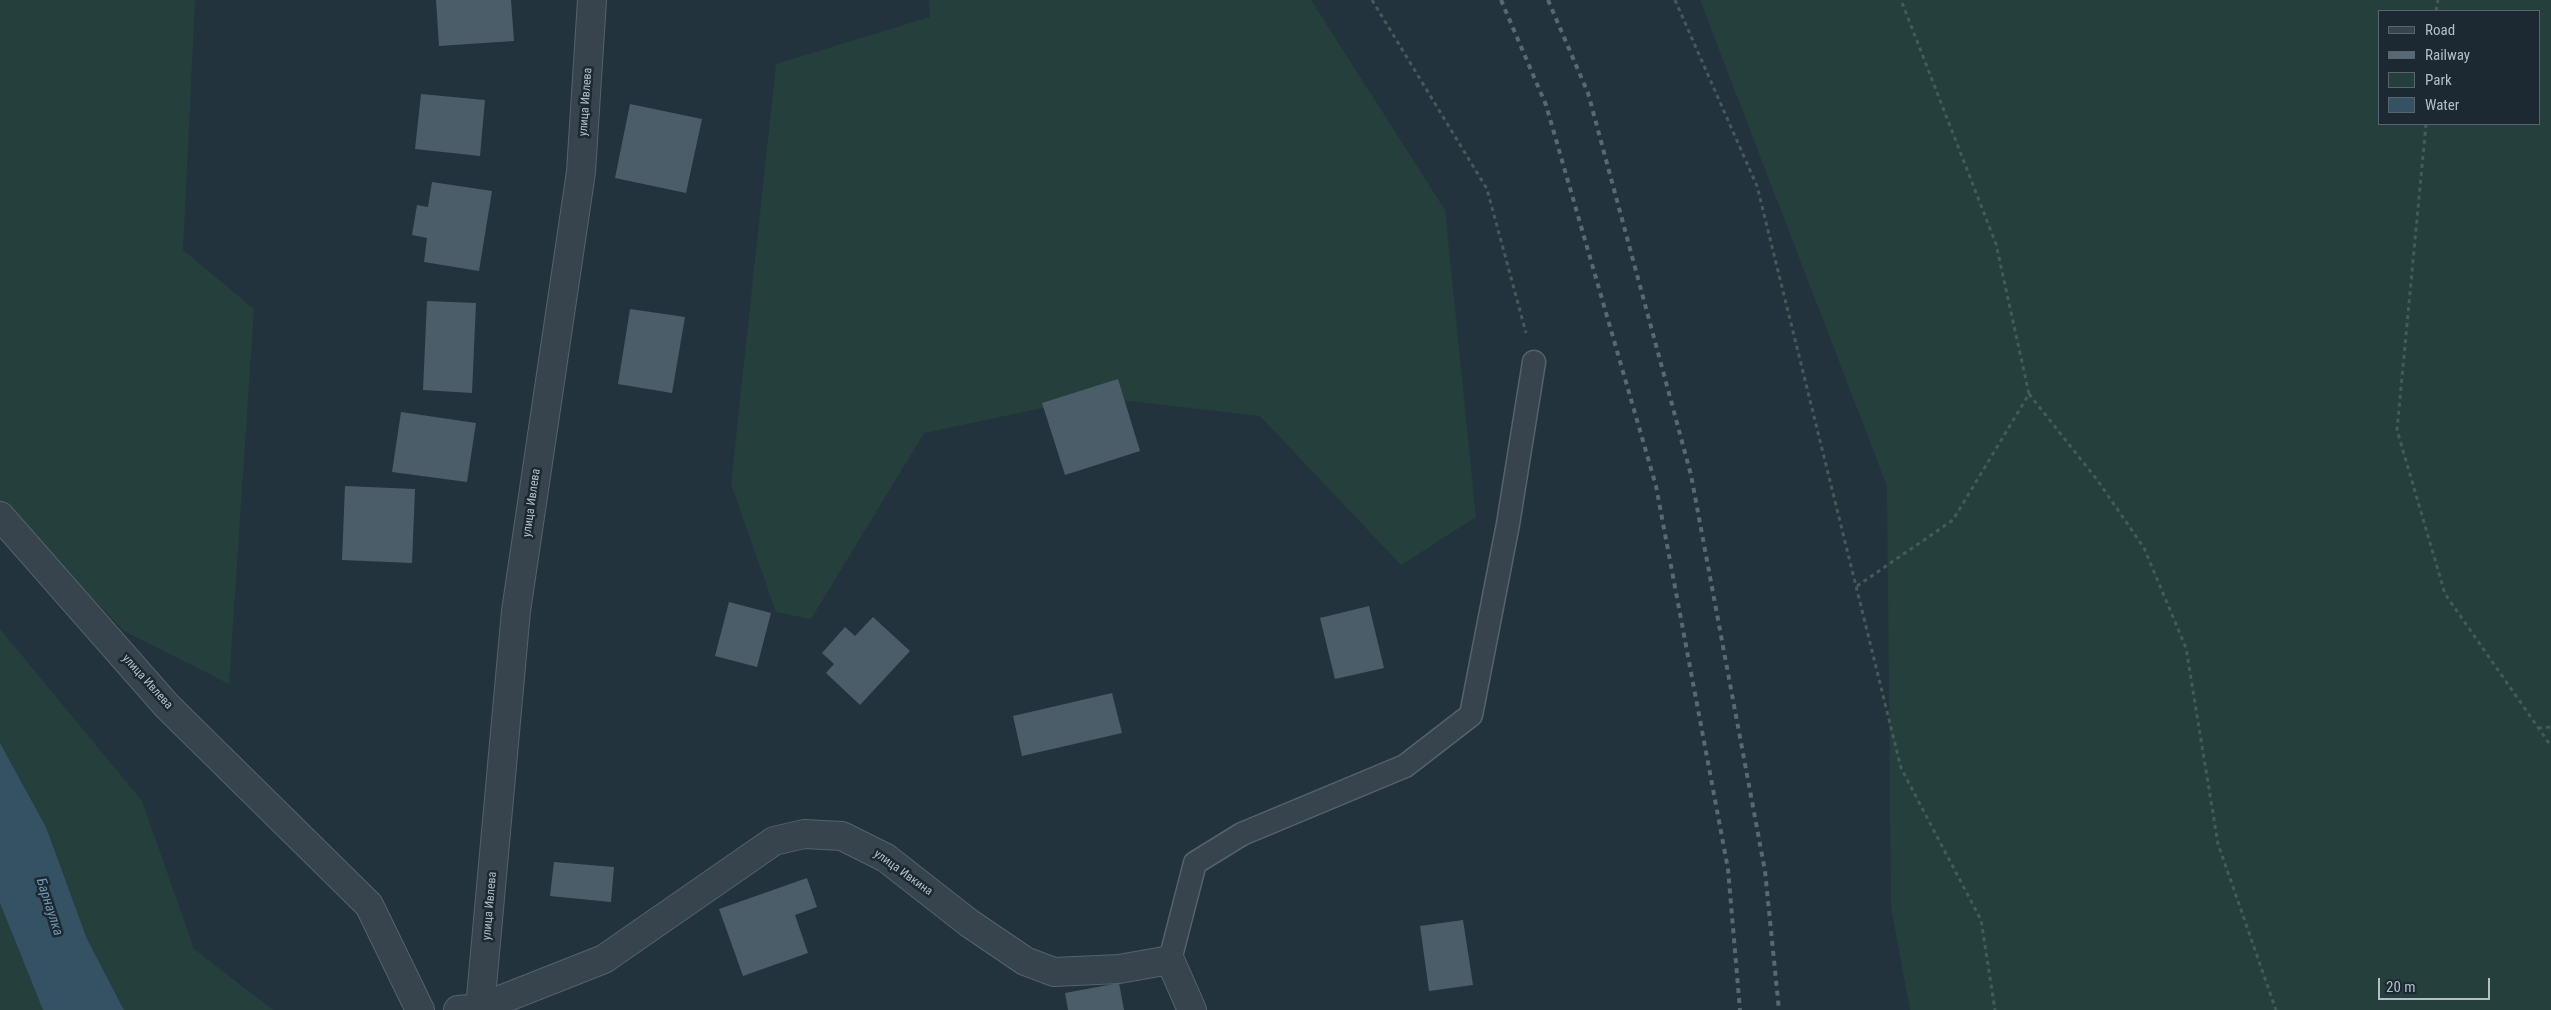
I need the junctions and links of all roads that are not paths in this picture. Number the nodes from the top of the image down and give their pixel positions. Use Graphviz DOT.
graph roads {
  1 [pos="592,0"];
  2 [pos="1534,362"];
  3 [pos="0,516"];
  4 [pos="1170,960"];
  5 [pos="469,1009"];
  6 [pos="420,1010"];
  7 [pos="1192,1010"];
  1 -- 5 [label="street, улица Ивлева"];
  2 -- 4 [label="lane"];
  3 -- 6 [label="street, улица Ивлева"];
  4 -- 5 [label="street, улица Ивкина"];
  4 -- 7 [label="street"];
}
